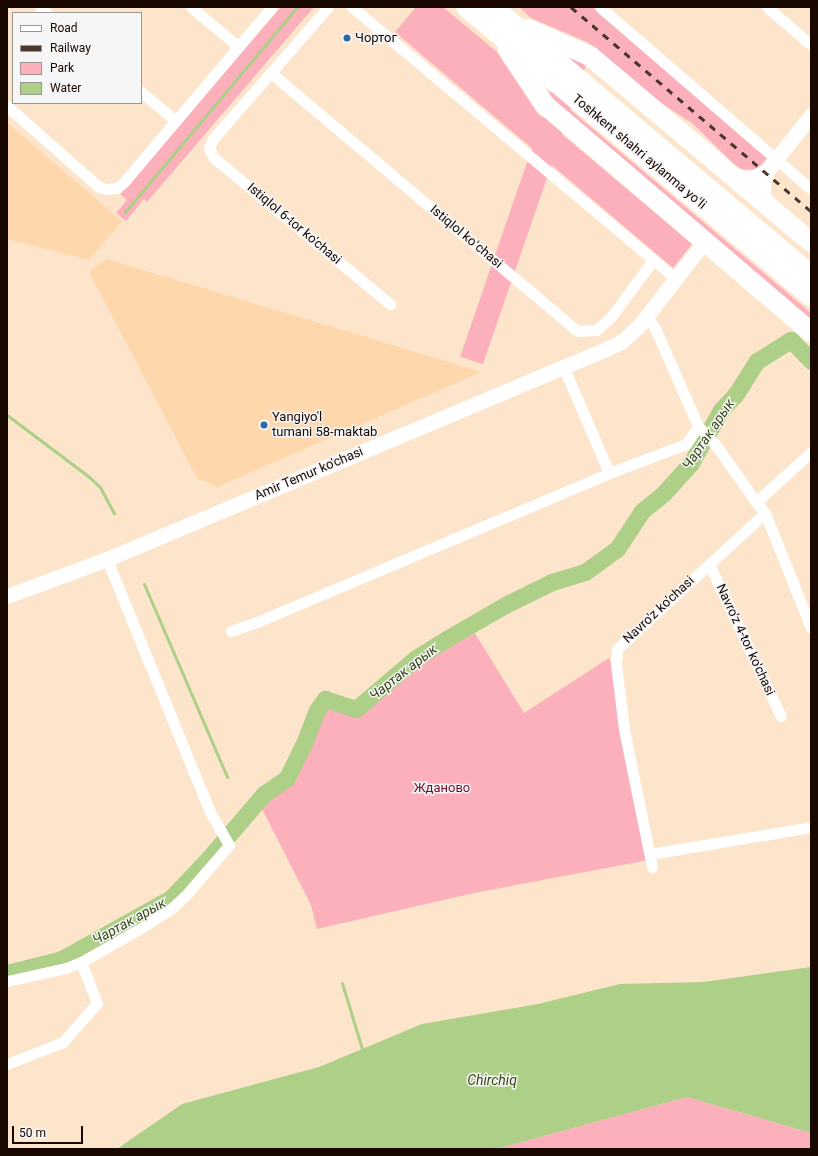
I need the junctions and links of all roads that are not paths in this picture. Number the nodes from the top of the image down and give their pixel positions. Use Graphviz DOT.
graph roads {
  1 [pos="191,7"];
  2 [pos="272,7"];
  3 [pos="328,7"];
  4 [pos="352,7"];
  5 [pos="466,7"];
  6 [pos="493,7"];
  7 [pos="600,7"];
  8 [pos="767,7"];
  9 [pos="503,27"];
  10 [pos="811,45"];
  11 [pos="238,47"];
  12 [pos="271,73"];
  13 [pos="142,93"];
  14 [pos="7,106"];
  15 [pos="811,115"];
  16 [pos="176,122"];
  17 [pos="776,159"];
  18 [pos="727,171"];
  19 [pos="766,172"];
  20 [pos="811,189"];
  21 [pos="772,209"];
  22 [pos="704,242"];
  23 [pos="811,242"];
  24 [pos="653,260"];
  25 [pos="811,275"];
  26 [pos="676,279"];
  27 [pos="811,297"];
  28 [pos="390,304"];
  29 [pos="647,317"];
  30 [pos="811,332"];
  31 [pos="564,368"];
  32 [pos="699,428"];
  33 [pos="811,452"];
  34 [pos="610,473"];
  35 [pos="756,502"];
  36 [pos="765,513"];
  37 [pos="107,559"];
  38 [pos="709,564"];
  39 [pos="7,596"];
  40 [pos="811,628"];
  41 [pos="231,631"];
  42 [pos="781,716"];
  43 [pos="811,827"];
  44 [pos="650,854"];
  45 [pos="652,867"];
  46 [pos="81,962"];
  47 [pos="7,981"];
  48 [pos="7,1064"];
  1 -- 11 [label="street"];
  2 -- 11 [label="street"];
  3 -- 12 [label="street"];
  4 -- 24 [label="street"];
  5 -- 9 [label="highway, Toshkent shahri aylanma yoʻli"];
  6 -- 9 [label="highway, Toshkent shahri aylanma yoʻli"];
  7 -- 17 [label="street"];
  8 -- 10 [label="street"];
  9 -- 18 [label="highway"];
  9 -- 22 [label="highway"];
  9 -- 25 [label="highway, Toshkent shahri aylanma yoʻli"];
  9 -- 27 [label="highway, Toshkent shahri aylanma yoʻli"];
  11 -- 16 [label="street"];
  12 -- 24 [label="street, Istiqlol koʻchasi"];
  12 -- 28 [label="street, Istiqlol 6-tor ko'chasi"];
  13 -- 16 [label="street"];
  14 -- 16 [label="street"];
  15 -- 17 [label="main road"];
  17 -- 19 [label="main road"];
  17 -- 20 [label="street"];
  18 -- 19 [label="main road"];
  18 -- 21 [label="highway"];
  19 -- 21 [label="main road"];
  21 -- 23 [label="highway"];
  22 -- 26 [label="main road, Amir Temur ko'chasi"];
  22 -- 30 [label="highway"];
  24 -- 26 [label="street"];
  26 -- 29 [label="main road, Amir Temur ko'chasi"];
  29 -- 31 [label="main road, Amir Temur ko'chasi"];
  29 -- 32 [label="street"];
  31 -- 34 [label="street"];
  31 -- 37 [label="main road, Amir Temur ko'chasi"];
  32 -- 34 [label="street"];
  32 -- 35 [label="street"];
  33 -- 35 [label="street"];
  34 -- 41 [label="street"];
  35 -- 36 [label="street"];
  36 -- 38 [label="street, Navro'z ko'chasi"];
  36 -- 40 [label="street"];
  37 -- 39 [label="main road, Amir Temur ko'chasi"];
  37 -- 46 [label="street"];
  38 -- 42 [label="street, Navro'z 4-tor ko'chasi"];
  38 -- 44 [label="street, Navro'z ko'chasi"];
  43 -- 44 [label="street"];
  44 -- 45 [label="street, Navro'z ko'chasi"];
  46 -- 47 [label="street"];
  46 -- 48 [label="street"];
}
